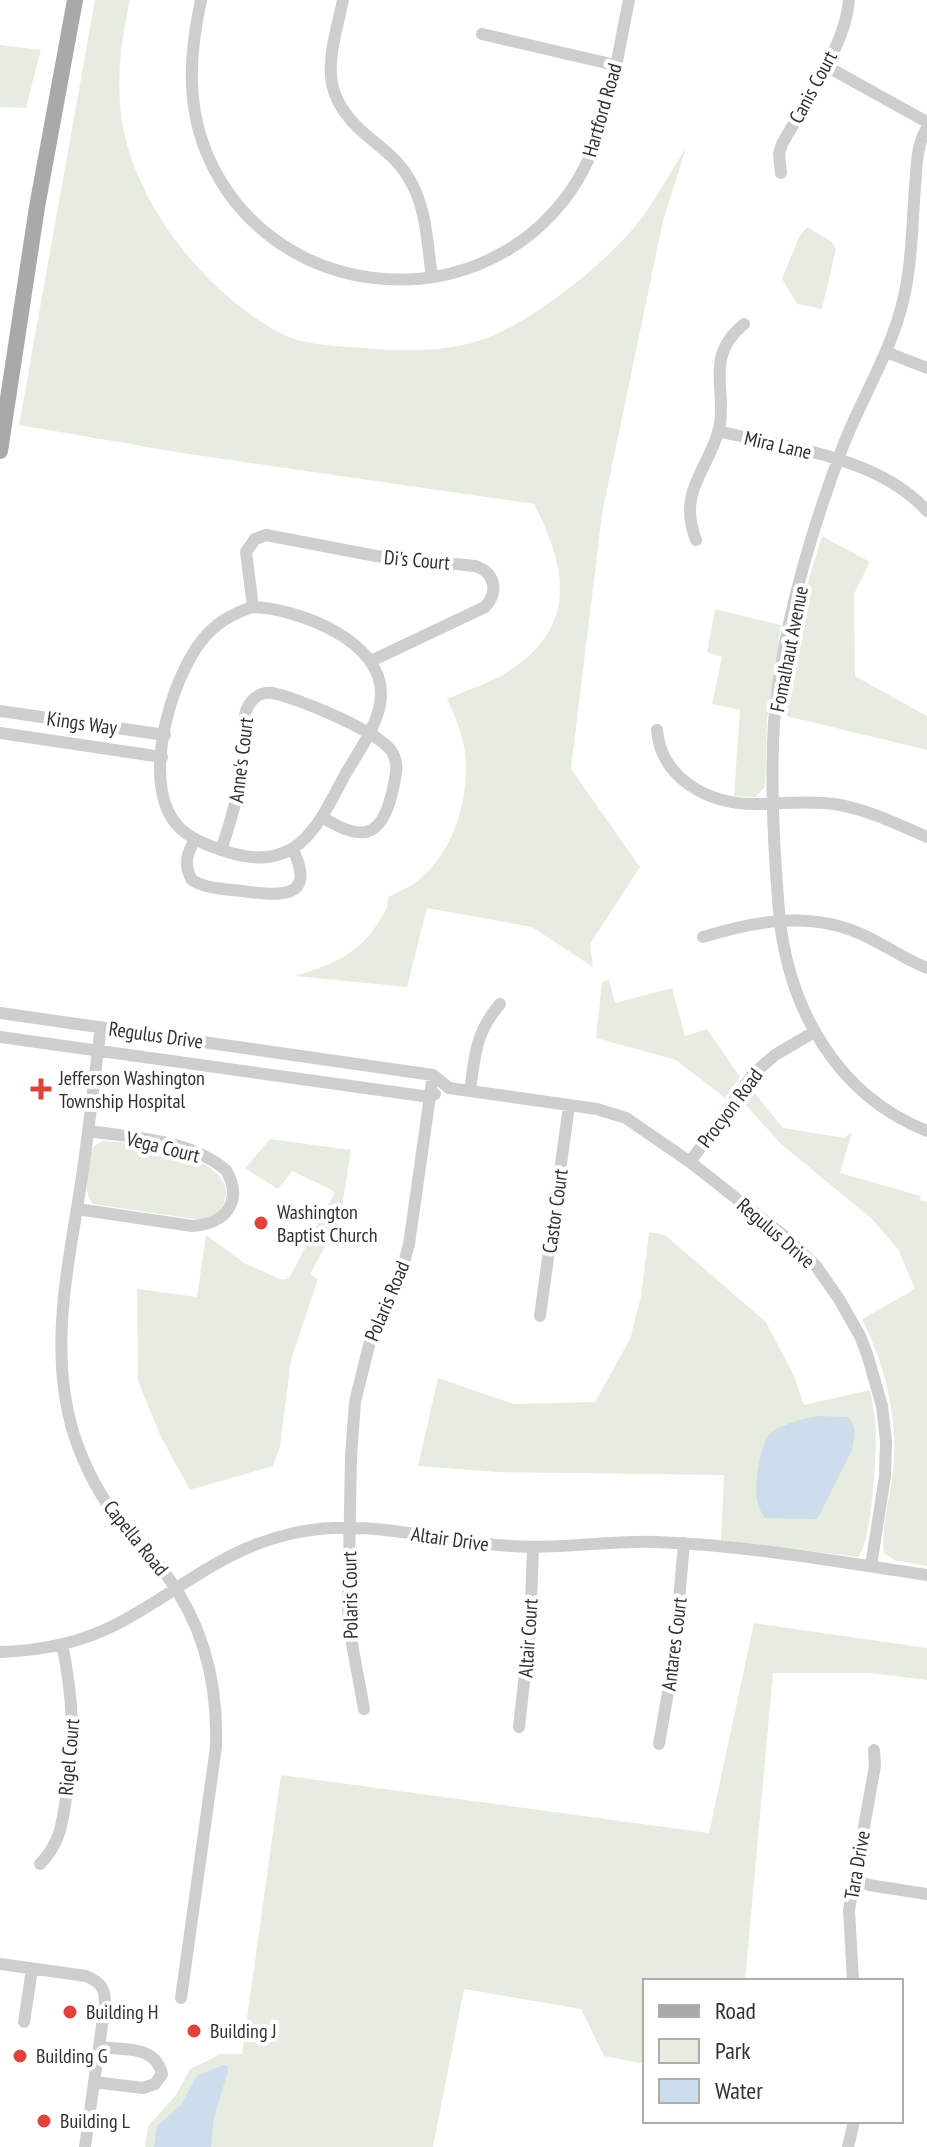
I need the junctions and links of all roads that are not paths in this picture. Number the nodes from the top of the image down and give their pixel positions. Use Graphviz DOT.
graph roads {
  1 [pos="75,0"];
  2 [pos="201,0"];
  3 [pos="343,0"];
  4 [pos="629,0"];
  5 [pos="849,0"];
  6 [pos="482,34"];
  7 [pos="615,65"];
  8 [pos="826,66"];
  9 [pos="927,122"];
  10 [pos="927,128"];
  11 [pos="781,173"];
  12 [pos="432,277"];
  13 [pos="744,324"];
  14 [pos="886,352"];
  15 [pos="927,368"];
  16 [pos="718,431"];
  17 [pos="1,444"];
  18 [pos="838,460"];
  19 [pos="927,511"];
  20 [pos="696,540"];
  21 [pos="253,607"];
  22 [pos="371,661"];
  23 [pos="0,711"];
  24 [pos="657,730"];
  25 [pos="0,733"];
  26 [pos="369,733"];
  27 [pos="165,735"];
  28 [pos="162,757"];
  29 [pos="774,803"];
  30 [pos="322,817"];
  31 [pos="927,837"];
  32 [pos="195,839"];
  33 [pos="221,850"];
  34 [pos="293,850"];
  35 [pos="780,922"];
  36 [pos="703,937"];
  37 [pos="927,968"];
  38 [pos="500,1004"];
  39 [pos="6,1014"];
  40 [pos="101,1027"];
  41 [pos="814,1032"];
  42 [pos="3,1037"];
  43 [pos="98,1052"];
  44 [pos="433,1075"];
  45 [pos="449,1088"];
  46 [pos="470,1091"];
  47 [pos="430,1097"];
  48 [pos="569,1106"];
  49 [pos="89,1131"];
  50 [pos="927,1131"];
  51 [pos="690,1162"];
  52 [pos="77,1209"];
  53 [pos="540,1316"];
  54 [pos="349,1528"];
  55 [pos="684,1543"];
  56 [pos="533,1548"];
  57 [pos="871,1566"];
  58 [pos="927,1575"];
  59 [pos="175,1588"];
  60 [pos="62,1644"];
  61 [pos="0,1652"];
  62 [pos="364,1709"];
  63 [pos="519,1727"];
  64 [pos="659,1744"];
  65 [pos="874,1750"];
  66 [pos="40,1864"];
  67 [pos="854,1879"];
  68 [pos="927,1894"];
  69 [pos="0,1964"];
  70 [pos="32,1969"];
  71 [pos="853,1979"];
  72 [pos="181,1998"];
  73 [pos="24,2022"];
  74 [pos="98,2053"];
  75 [pos="57,2054"];
  76 [pos="94,2082"];
  77 [pos="854,2123"];
  78 [pos="85,2147"];
  79 [pos="848,2147"];
  1 -- 17 [label="main road"];
  2 -- 12 [label="street, Hartford Road"];
  3 -- 12 [label="street"];
  4 -- 7 [label="street, Hartford Road"];
  5 -- 8 [label="street, Canis Court"];
  6 -- 7 [label="street"];
  7 -- 12 [label="street, Hartford Road"];
  8 -- 9 [label="street"];
  8 -- 11 [label="street, Canis Court"];
  10 -- 14 [label="street, Fomalhaut Avenue"];
  13 -- 16 [label="street"];
  14 -- 15 [label="street"];
  14 -- 18 [label="street, Fomalhaut Avenue"];
  16 -- 18 [label="street, Mira Lane"];
  16 -- 20 [label="street"];
  18 -- 19 [label="street, Mira Lane"];
  18 -- 29 [label="street, Fomalhaut Avenue"];
  21 -- 22 [label="street"];
  21 -- 22 [label="street, Di's Court"];
  21 -- 27 [label="street"];
  22 -- 26 [label="street"];
  23 -- 27 [label="street, Kings Way"];
  24 -- 29 [label="street"];
  25 -- 28 [label="street, Kings Way"];
  26 -- 30 [label="street"];
  26 -- 30 [label="street"];
  26 -- 33 [label="street, Anne's Court"];
  27 -- 28 [label="street"];
  28 -- 32 [label="street"];
  29 -- 31 [label="street"];
  29 -- 35 [label="street, Fomalhaut Avenue"];
  30 -- 34 [label="street"];
  32 -- 33 [label="street"];
  32 -- 34 [label="street"];
  33 -- 34 [label="street"];
  35 -- 36 [label="street"];
  35 -- 37 [label="street"];
  35 -- 41 [label="street, Fomalhaut Avenue"];
  38 -- 46 [label="street"];
  39 -- 40 [label="street, Regulus Drive"];
  39 -- 42 [label="street"];
  40 -- 43 [label="street, Capella Road"];
  40 -- 44 [label="street, Regulus Drive"];
  41 -- 50 [label="street, Fomalhaut Avenue"];
  41 -- 51 [label="street, Procyon Road"];
  42 -- 43 [label="street, Regulus Drive"];
  43 -- 47 [label="street, Regulus Drive"];
  43 -- 49 [label="street, Capella Road"];
  44 -- 45 [label="street"];
  44 -- 47 [label="street, Polaris Road"];
  45 -- 46 [label="street, Regulus Drive"];
  45 -- 47 [label="street"];
  46 -- 48 [label="street, Regulus Drive"];
  47 -- 54 [label="street, Polaris Road"];
  48 -- 51 [label="street, Regulus Drive"];
  48 -- 53 [label="street, Castor Court"];
  49 -- 52 [label="street, Capella Road"];
  49 -- 52 [label="street, Vega Court"];
  51 -- 57 [label="street, Regulus Drive"];
  52 -- 59 [label="street, Capella Road"];
  54 -- 56 [label="street, Altair Drive"];
  54 -- 59 [label="street, Altair Drive"];
  54 -- 62 [label="street, Polaris Court"];
  55 -- 56 [label="street, Altair Drive"];
  55 -- 57 [label="street, Altair Drive"];
  55 -- 64 [label="street, Antares Court"];
  56 -- 63 [label="street, Altair Court"];
  57 -- 58 [label="street, Altair Drive"];
  59 -- 60 [label="street, Altair Drive"];
  59 -- 72 [label="street, Capella Road"];
  60 -- 61 [label="street, Altair Drive"];
  60 -- 66 [label="street, Rigel Court"];
  65 -- 67 [label="street, Tara Drive"];
  67 -- 68 [label="street"];
  67 -- 71 [label="street, Tara Drive"];
  69 -- 70 [label="street"];
  70 -- 73 [label="street"];
  70 -- 74 [label="street"];
  74 -- 75 [label="street"];
  74 -- 76 [label="street"];
  74 -- 76 [label="street"];
  76 -- 78 [label="street"];
  77 -- 79 [label="street"];
}
